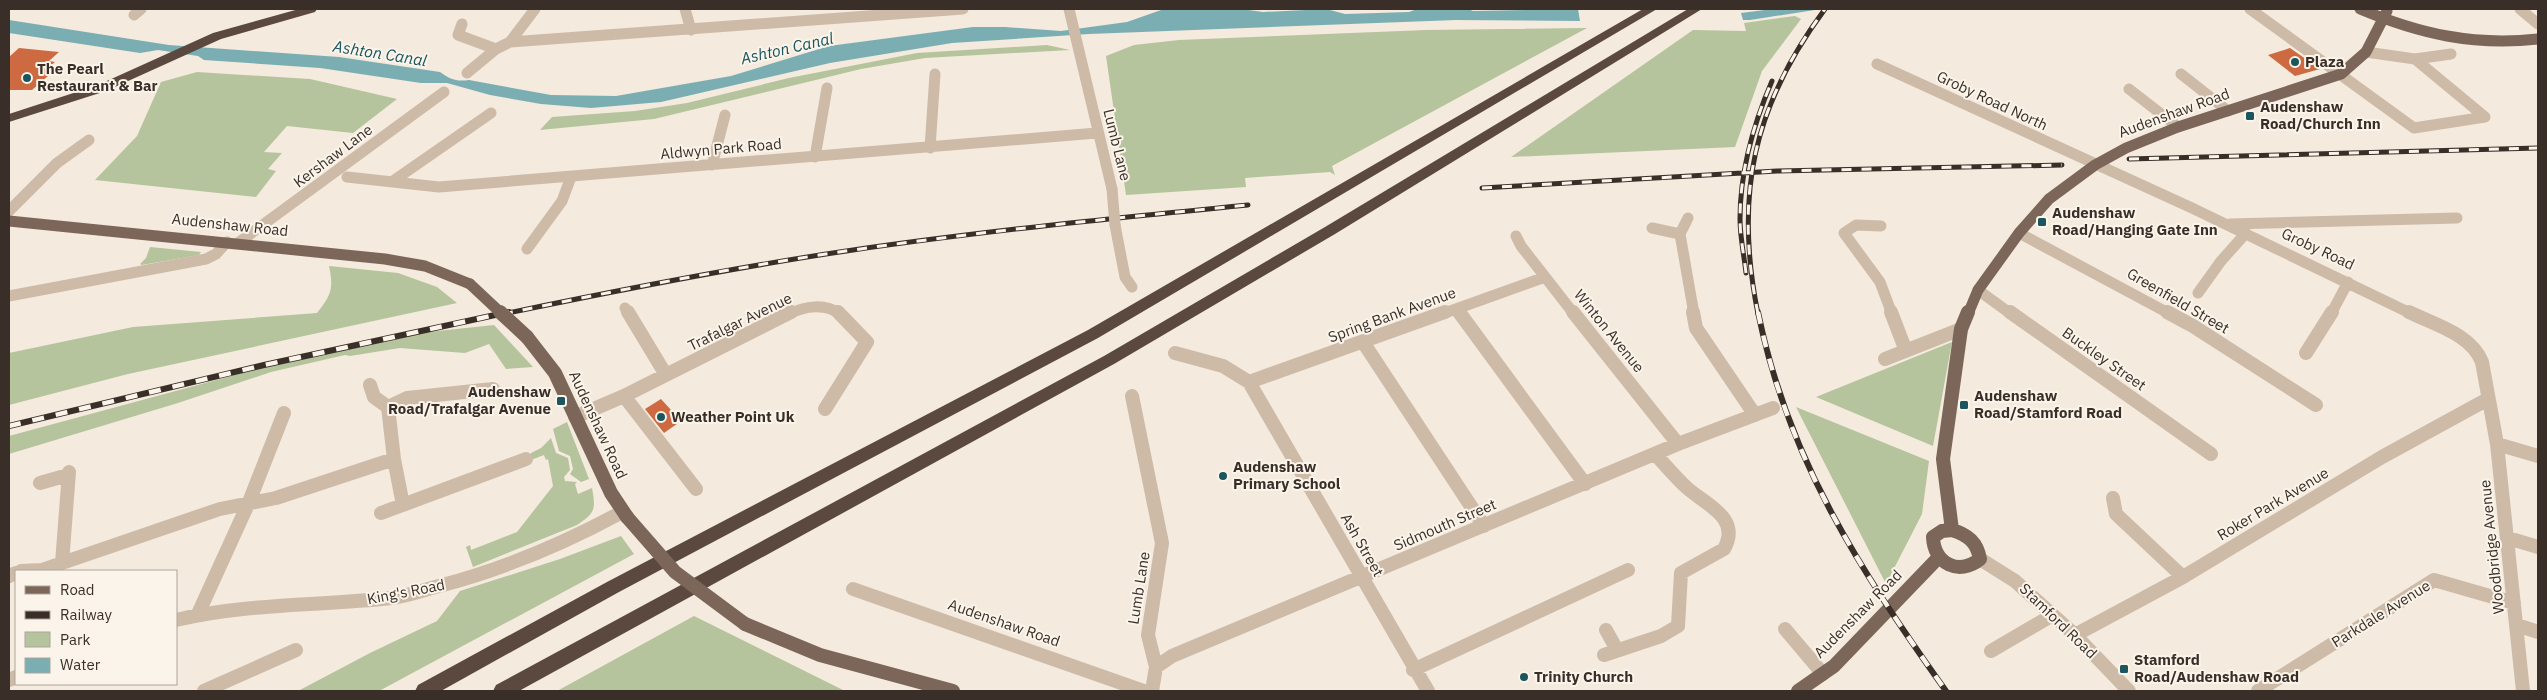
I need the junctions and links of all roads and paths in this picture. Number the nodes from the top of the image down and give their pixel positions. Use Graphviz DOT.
graph roads {
  1 [pos="311,9"];
  2 [pos="535,9"];
  3 [pos="686,9"];
  4 [pos="840,9"];
  5 [pos="963,9"];
  6 [pos="1069,9"];
  7 [pos="1651,9"];
  8 [pos="1696,9"];
  9 [pos="1708,9"];
  10 [pos="2250,9"];
  11 [pos="2360,9"];
  12 [pos="2520,9"];
  13 [pos="295,10"];
  14 [pos="944,10"];
  15 [pos="2384,13"];
  16 [pos="844,19"];
  17 [pos="462,24"];
  18 [pos="2538,24"];
  19 [pos="1667,26"];
  20 [pos="691,30"];
  21 [pos="2538,39"];
  22 [pos="2522,40"];
  23 [pos="510,42"];
  24 [pos="496,49"];
  25 [pos="2366,52"];
  26 [pos="2451,54"];
  27 [pos="2415,59"];
  28 [pos="1877,64"];
  29 [pos="467,73"];
  30 [pos="935,74"];
  31 [pos="2181,74"];
  32 [pos="2341,74"];
  33 [pos="827,88"];
  34 [pos="2129,89"];
  35 [pos="444,92"];
  36 [pos="2228,111"];
  37 [pos="491,113"];
  38 [pos="724,115"];
  39 [pos="9,118"];
  40 [pos="2178,127"];
  41 [pos="1097,133"];
  42 [pos="89,140"];
  43 [pos="62,147"];
  44 [pos="930,148"];
  45 [pos="74,149"];
  46 [pos="815,157"];
  47 [pos="712,165"];
  48 [pos="2095,165"];
  49 [pos="347,177"];
  50 [pos="571,177"];
  51 [pos="393,181"];
  52 [pos="9,211"];
  53 [pos="1688,218"];
  54 [pos="2457,218"];
  55 [pos="9,221"];
  56 [pos="2227,224"];
  57 [pos="1881,226"];
  58 [pos="1652,228"];
  59 [pos="2019,233"];
  60 [pos="2246,233"];
  61 [pos="1680,234"];
  62 [pos="1516,236"];
  63 [pos="233,243"];
  64 [pos="527,249"];
  65 [pos="1545,278"];
  66 [pos="2348,282"];
  67 [pos="1132,287"];
  68 [pos="1978,290"];
  69 [pos="2198,293"];
  70 [pos="9,296"];
  71 [pos="625,308"];
  72 [pos="1457,309"];
  73 [pos="1961,329"];
  74 [pos="1363,342"];
  75 [pos="1906,351"];
  76 [pos="1175,353"];
  77 [pos="2306,353"];
  78 [pos="1885,359"];
  79 [pos="666,375"];
  80 [pos="1249,382"];
  81 [pos="370,385"];
  82 [pos="493,389"];
  83 [pos="624,396"];
  84 [pos="1132,396"];
  85 [pos="2488,399"];
  86 [pos="2316,405"];
  87 [pos="388,407"];
  88 [pos="1773,408"];
  89 [pos="825,409"];
  90 [pos="284,413"];
  91 [pos="1755,415"];
  92 [pos="575,417"];
  93 [pos="1678,444"];
  94 [pos="2497,444"];
  95 [pos="2211,454"];
  96 [pos="1656,455"];
  97 [pos="2538,456"];
  98 [pos="394,459"];
  99 [pos="526,459"];
  100 [pos="40,483"];
  101 [pos="1584,484"];
  102 [pos="696,489"];
  103 [pos="2113,498"];
  104 [pos="249,502"];
  105 [pos="403,505"];
  106 [pos="381,513"];
  107 [pos="624,515"];
  108 [pos="1484,526"];
  109 [pos="1952,530"];
  110 [pos="2508,538"];
  111 [pos="2538,546"];
  112 [pos="1938,558"];
  113 [pos="1980,559"];
  114 [pos="62,563"];
  115 [pos="42,570"];
  116 [pos="1628,570"];
  117 [pos="1362,577"];
  118 [pos="2183,577"];
  119 [pos="852,589"];
  120 [pos="2514,603"];
  121 [pos="198,614"];
  122 [pos="2051,616"];
  123 [pos="178,619"];
  124 [pos="2517,626"];
  125 [pos="1785,629"];
  126 [pos="1606,630"];
  127 [pos="2538,632"];
  128 [pos="2074,636"];
  129 [pos="296,650"];
  130 [pos="1991,651"];
  131 [pos="1156,667"];
  132 [pos="1413,670"];
  133 [pos="1822,674"];
  134 [pos="204,691"];
  135 [pos="424,691"];
  136 [pos="502,691"];
  137 [pos="953,691"];
  138 [pos="1144,691"];
  139 [pos="1152,691"];
  140 [pos="1428,691"];
  141 [pos="1798,691"];
  142 [pos="2129,691"];
  143 [pos="2258,691"];
  144 [pos="2523,691"];
  1 -- 13 [label="highway"];
  2 -- 23 [label="street"];
  3 -- 20 [label="street"];
  4 -- 16 [label="street"];
  5 -- 14 [label="street"];
  6 -- 41 [label="street, Lumb Lane"];
  7 -- 135 [label="highway"];
  8 -- 19 [label="highway"];
  9 -- 19 [label="highway"];
  10 -- 32 [label="street"];
  11 -- 15 [label="main road"];
  12 -- 18 [label="street"];
  13 -- 39 [label="highway"];
  14 -- 16 [label="street"];
  15 -- 22 [label="main road"];
  15 -- 22 [label="main road"];
  15 -- 25 [label="main road, Audenshaw Road"];
  16 -- 20 [label="street"];
  17 -- 24 [label="street"];
  19 -- 136 [label="highway"];
  20 -- 23 [label="street"];
  21 -- 22 [label="main road"];
  23 -- 24 [label="street"];
  24 -- 29 [label="street"];
  25 -- 27 [label="street"];
  25 -- 32 [label="main road, Audenshaw Road"];
  26 -- 27 [label="street"];
  27 -- 32 [label="street"];
  28 -- 48 [label="street, Groby Road North"];
  30 -- 44 [label="street"];
  31 -- 36 [label="street"];
  32 -- 36 [label="main road, Audenshaw Road"];
  33 -- 46 [label="street"];
  34 -- 40 [label="street"];
  35 -- 63 [label="street, Kershaw Lane"];
  36 -- 40 [label="main road, Audenshaw Road"];
  37 -- 51 [label="street"];
  38 -- 47 [label="street"];
  40 -- 48 [label="main road, Audenshaw Road"];
  41 -- 44 [label="street, Aldwyn Park Road"];
  41 -- 67 [label="street, Lumb Lane, bridge"];
  42 -- 45 [label="street"];
  43 -- 45 [label="street"];
  44 -- 46 [label="street, Aldwyn Park Road"];
  45 -- 52 [label="street"];
  46 -- 47 [label="street, Aldwyn Park Road"];
  47 -- 50 [label="street, Aldwyn Park Road"];
  48 -- 56 [label="street, Groby Road"];
  48 -- 59 [label="main road, Audenshaw Road"];
  49 -- 51 [label="street, Aldwyn Park Road"];
  50 -- 51 [label="street, Aldwyn Park Road"];
  50 -- 64 [label="street"];
  53 -- 61 [label="street"];
  54 -- 56 [label="street"];
  55 -- 63 [label="main road, Audenshaw Road"];
  56 -- 60 [label="street, Groby Road"];
  57 -- 75 [label="street"];
  58 -- 61 [label="street"];
  59 -- 68 [label="main road, Audenshaw Road"];
  59 -- 86 [label="street, Greenfield Street"];
  60 -- 66 [label="street, Groby Road"];
  60 -- 69 [label="street"];
  61 -- 91 [label="street"];
  62 -- 65 [label="street, Winton Avenue"];
  63 -- 70 [label="street, Kershaw Lane"];
  63 -- 92 [label="main road, Audenshaw Road, bridge"];
  65 -- 72 [label="street, Spring Bank Avenue"];
  65 -- 93 [label="street, Winton Avenue"];
  66 -- 77 [label="street"];
  66 -- 85 [label="street, Groby Road"];
  68 -- 73 [label="main road, Audenshaw Road"];
  68 -- 95 [label="street, Buckley Street"];
  71 -- 79 [label="street"];
  72 -- 74 [label="street, Spring Bank Avenue"];
  72 -- 101 [label="street"];
  73 -- 75 [label="street"];
  73 -- 109 [label="main road, Audenshaw Road"];
  74 -- 80 [label="street, Spring Bank Avenue"];
  74 -- 108 [label="street"];
  75 -- 78 [label="street"];
  76 -- 80 [label="street, Ash Street"];
  79 -- 83 [label="street, Trafalgar Avenue"];
  79 -- 89 [label="street, Trafalgar Avenue"];
  80 -- 117 [label="street, Ash Street"];
  81 -- 87 [label="street"];
  82 -- 87 [label="street"];
  83 -- 92 [label="street, Trafalgar Avenue"];
  83 -- 102 [label="street"];
  84 -- 131 [label="street, Lumb Lane"];
  85 -- 94 [label="street, Woodbridge Avenue"];
  85 -- 118 [label="street, Roker Park Avenue"];
  87 -- 98 [label="street"];
  88 -- 91 [label="street, Sidmouth Street"];
  90 -- 104 [label="street"];
  91 -- 93 [label="street, Sidmouth Street"];
  92 -- 107 [label="main road, Audenshaw Road"];
  93 -- 96 [label="street, Sidmouth Street"];
  94 -- 97 [label="street"];
  94 -- 110 [label="street, Woodbridge Avenue"];
  96 -- 101 [label="street, Sidmouth Street"];
  96 -- 126 [label="street"];
  98 -- 104 [label="street"];
  98 -- 105 [label="street"];
  99 -- 105 [label="street"];
  100 -- 114 [label="street"];
  101 -- 108 [label="street, Sidmouth Street"];
  103 -- 118 [label="street"];
  104 -- 114 [label="street"];
  104 -- 121 [label="street"];
  105 -- 106 [label="street"];
  107 -- 121 [label="street, King's Road"];
  107 -- 137 [label="main road, Audenshaw Road, bridge"];
  108 -- 117 [label="street, Sidmouth Street"];
  109 -- 112 [label="main road"];
  109 -- 113 [label="main road"];
  110 -- 111 [label="street"];
  110 -- 120 [label="street, Woodbridge Avenue"];
  112 -- 113 [label="main road"];
  112 -- 133 [label="main road, Audenshaw Road"];
  113 -- 122 [label="street, Stamford Road"];
  114 -- 115 [label="street"];
  116 -- 132 [label="street"];
  117 -- 131 [label="street, Sidmouth Street"];
  117 -- 132 [label="street, Ash Street"];
  118 -- 128 [label="street, Roker Park Avenue"];
  119 -- 138 [label="street, Audenshaw Road"];
  120 -- 124 [label="street, Woodbridge Avenue"];
  120 -- 143 [label="street, Parkdale Avenue"];
  121 -- 123 [label="street, King's Road"];
  122 -- 128 [label="street, Stamford Road"];
  122 -- 130 [label="street"];
  124 -- 127 [label="street"];
  124 -- 144 [label="street, Woodbridge Avenue"];
  125 -- 133 [label="street"];
  128 -- 142 [label="street, Stamford Road"];
  129 -- 134 [label="street"];
  131 -- 139 [label="street"];
  132 -- 140 [label="street, Ash Street"];
  133 -- 141 [label="main road, Audenshaw Road"];
}
